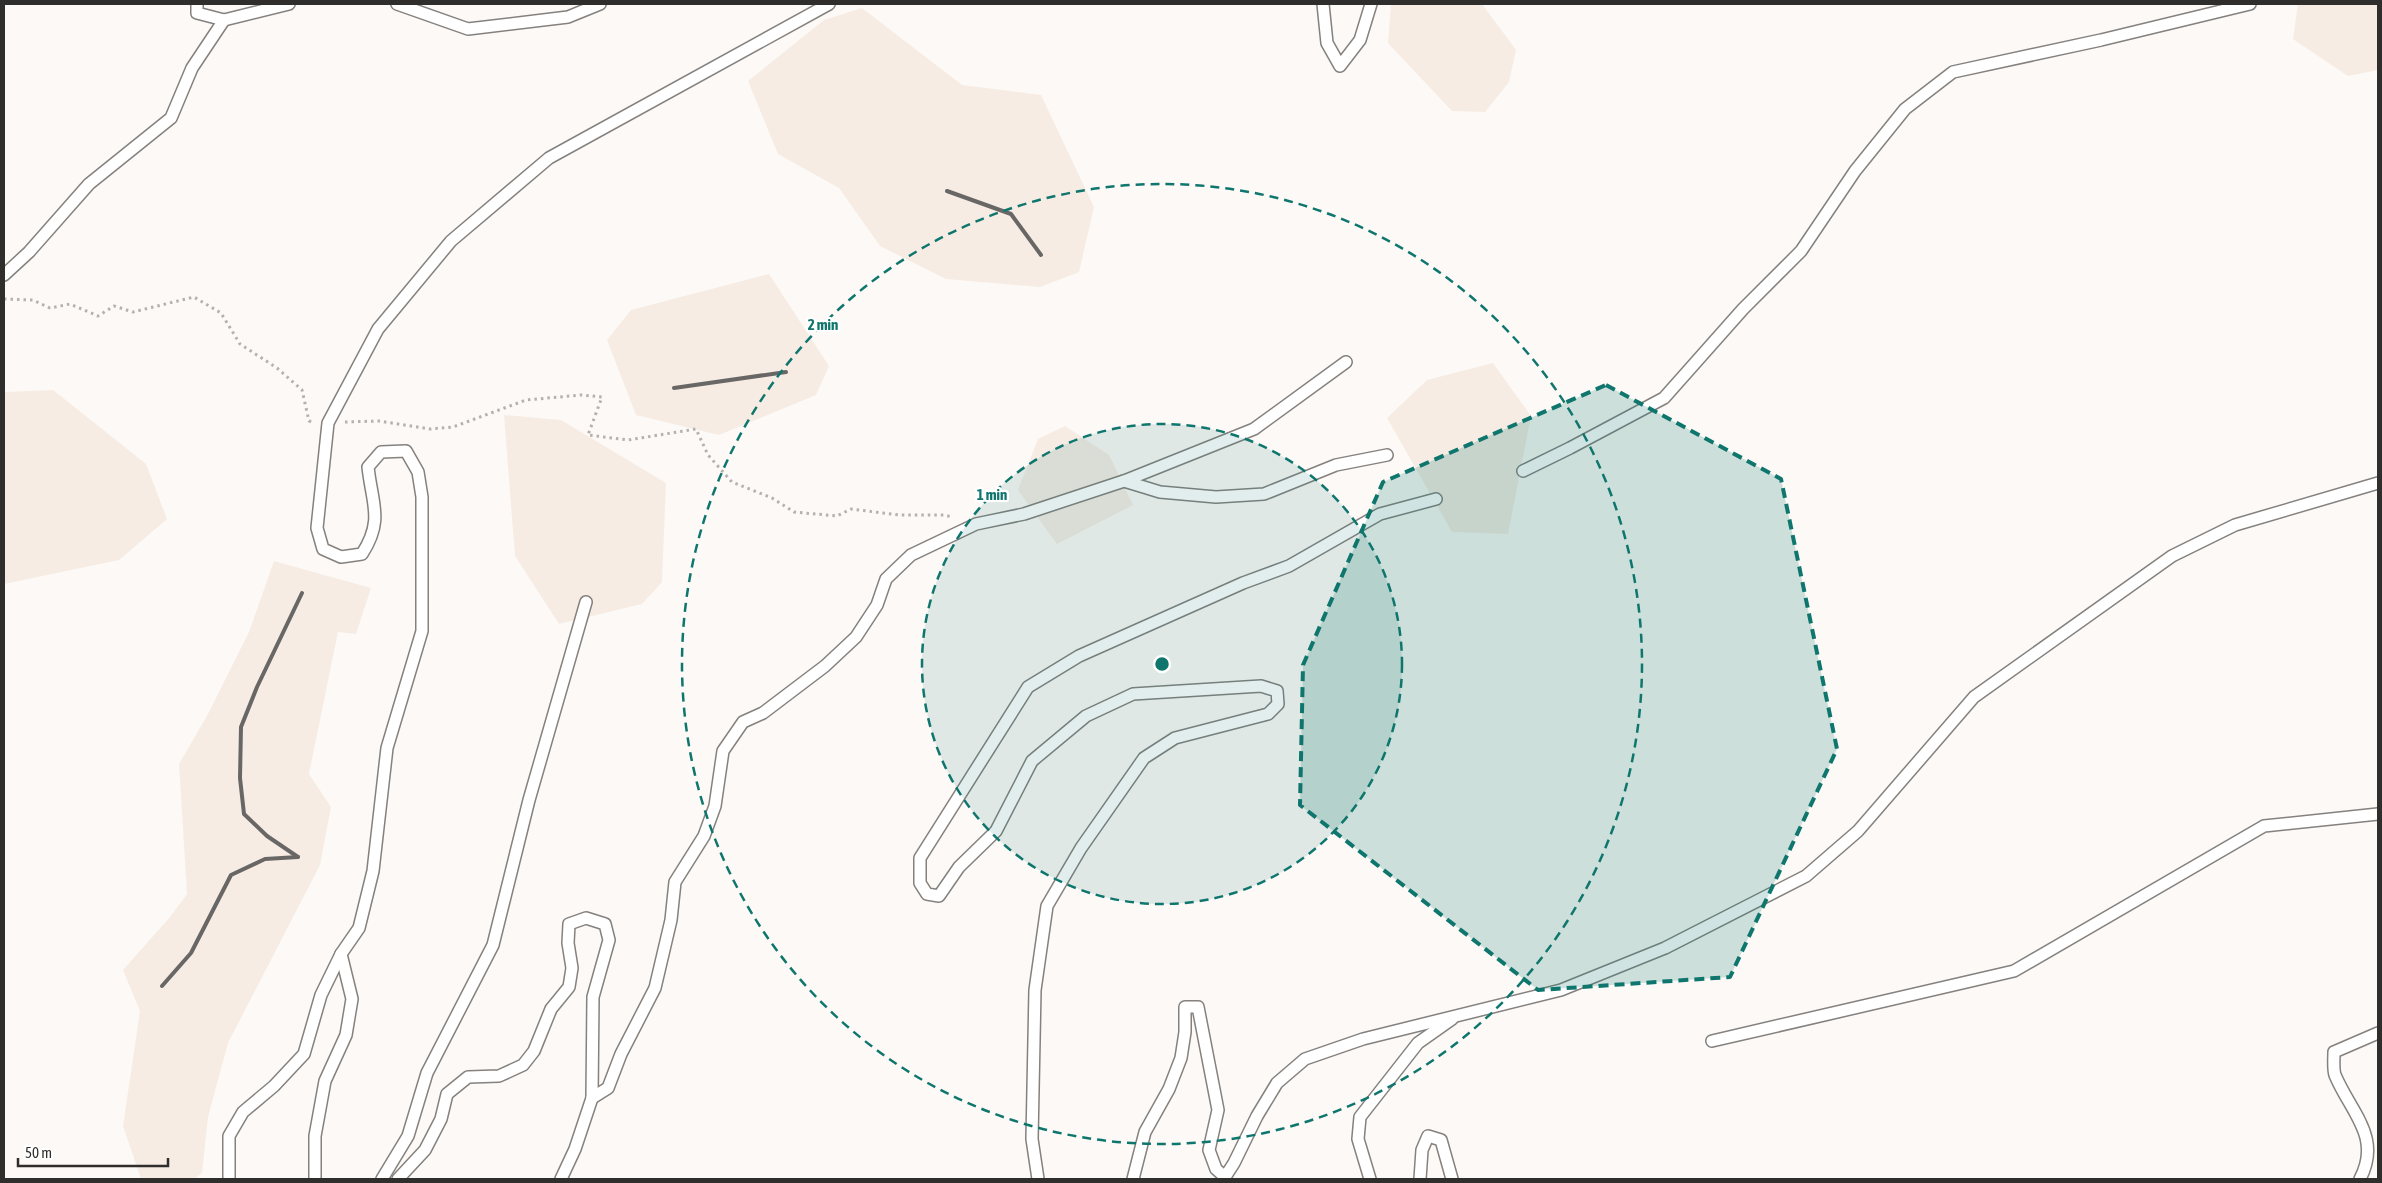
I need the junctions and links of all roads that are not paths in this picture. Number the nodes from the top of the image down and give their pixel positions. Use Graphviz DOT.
graph roads {
  1 [pos="198,4"];
  2 [pos="289,4"];
  3 [pos="397,4"];
  4 [pos="600,4"];
  5 [pos="829,4"];
  6 [pos="1323,4"];
  7 [pos="1371,4"];
  8 [pos="2250,4"];
  9 [pos="224,20"];
  10 [pos="4,275"];
  11 [pos="1346,362"];
  12 [pos="1387,455"];
  13 [pos="1523,471"];
  14 [pos="1124,481"];
  15 [pos="2378,483"];
  16 [pos="1436,499"];
  17 [pos="586,602"];
  18 [pos="2378,814"];
  19 [pos="341,954"];
  20 [pos="1458,1015"];
  21 [pos="2378,1033"];
  22 [pos="1712,1041"];
  23 [pos="592,1098"];
  24 [pos="229,1179"];
  25 [pos="315,1179"];
  26 [pos="382,1179"];
  27 [pos="398,1179"];
  28 [pos="561,1179"];
  29 [pos="1038,1179"];
  30 [pos="1133,1179"];
  31 [pos="1370,1179"];
  32 [pos="1420,1179"];
  33 [pos="1452,1179"];
  34 [pos="2360,1179"];
  1 -- 9 [label="lane"];
  2 -- 9 [label="lane"];
  3 -- 4 [label="lane"];
  5 -- 19 [label="lane"];
  6 -- 7 [label="lane"];
  8 -- 13 [label="lane"];
  9 -- 10 [label="lane"];
  11 -- 14 [label="lane"];
  12 -- 14 [label="lane"];
  14 -- 23 [label="lane"];
  15 -- 20 [label="lane"];
  16 -- 29 [label="lane"];
  17 -- 26 [label="lane"];
  18 -- 22 [label="lane"];
  19 -- 24 [label="lane"];
  19 -- 25 [label="lane"];
  20 -- 30 [label="lane"];
  20 -- 31 [label="lane"];
  21 -- 34 [label="lane"];
  23 -- 27 [label="lane"];
  23 -- 28 [label="lane"];
  32 -- 33 [label="lane"];
}
